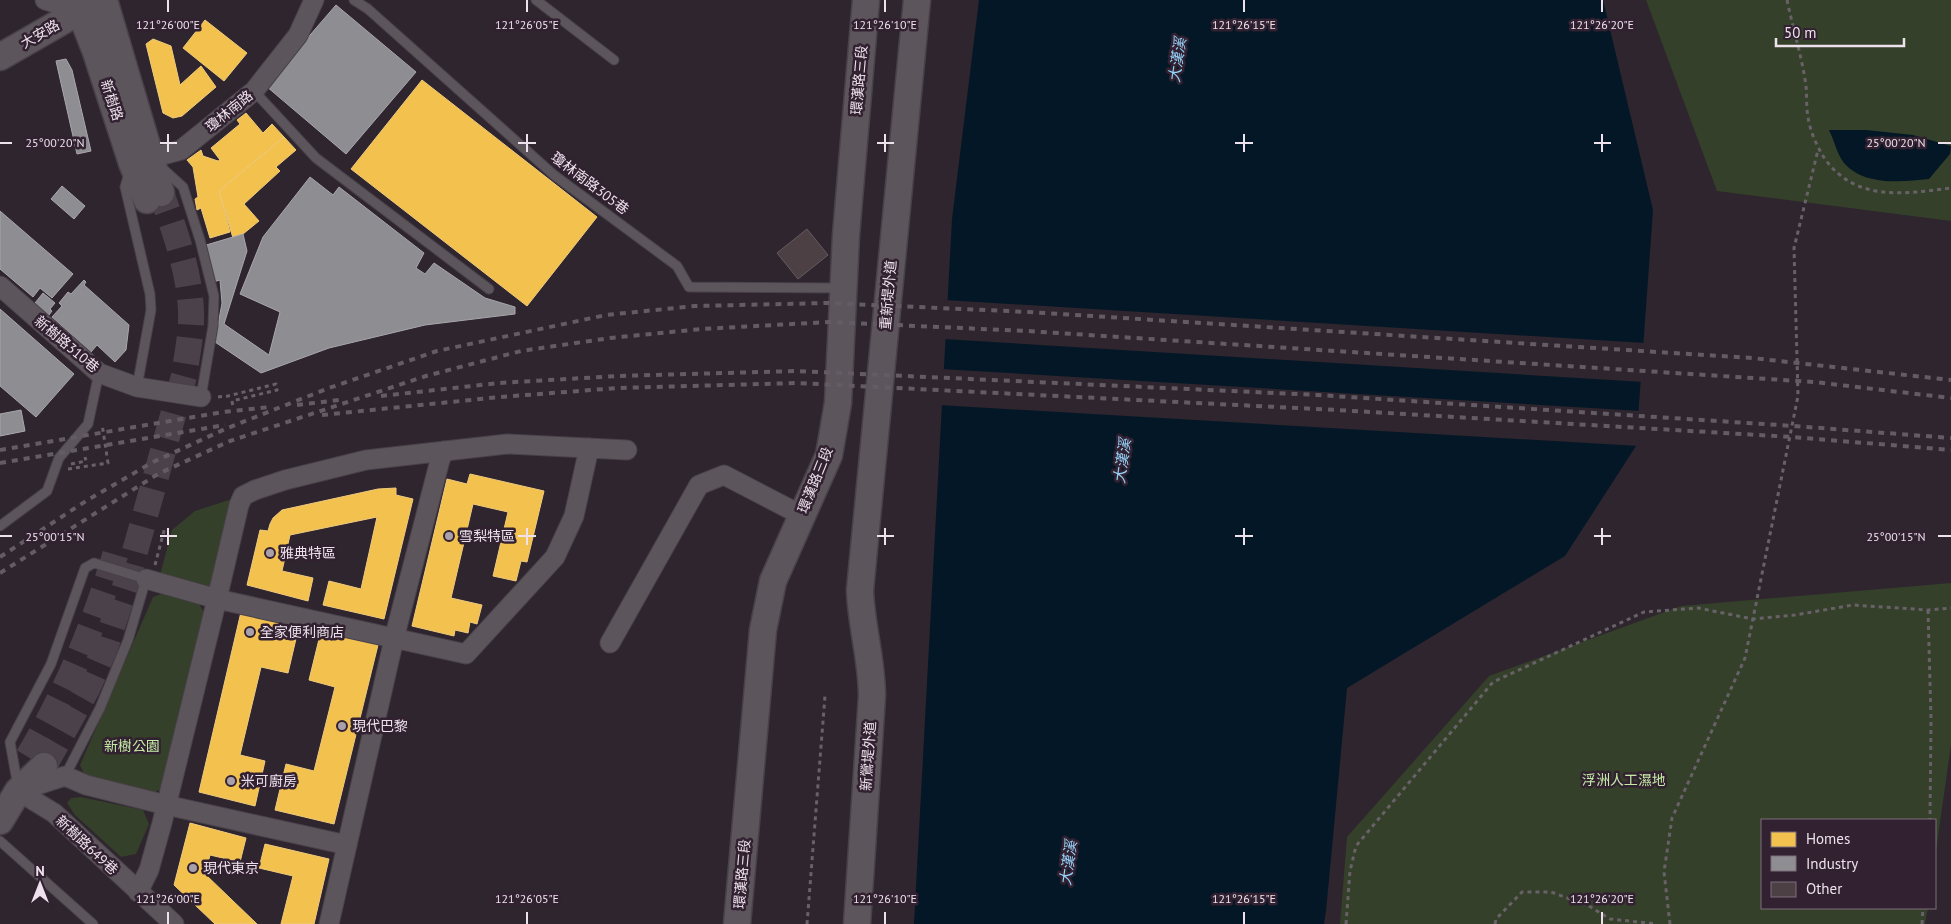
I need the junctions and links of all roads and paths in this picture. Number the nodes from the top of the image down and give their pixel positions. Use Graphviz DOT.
graph roads {
  1 [pos="45,0"];
  2 [pos="314,0"];
  3 [pos="354,0"];
  4 [pos="536,0"];
  5 [pos="866,0"];
  6 [pos="917,0"];
  7 [pos="1787,0"];
  8 [pos="105,4"];
  9 [pos="79,6"];
  10 [pos="0,57"];
  11 [pos="614,60"];
  12 [pos="254,92"];
  13 [pos="1818,150"];
  14 [pos="141,160"];
  15 [pos="1951,188"];
  16 [pos="154,197"];
  17 [pos="0,286"];
  18 [pos="843,288"];
  19 [pos="489,289"];
  20 [pos="99,373"];
  21 [pos="137,388"];
  22 [pos="201,396"];
  23 [pos="228,396"];
  24 [pos="233,407"];
  25 [pos="105,441"];
  26 [pos="589,448"];
  27 [pos="627,450"];
  28 [pos="444,451"];
  29 [pos="86,457"];
  30 [pos="801,516"];
  31 [pos="0,526"];
  32 [pos="165,527"];
  33 [pos="149,579"];
  34 [pos="860,590"];
  35 [pos="217,599"];
  36 [pos="1951,608"];
  37 [pos="1928,610"];
  38 [pos="1753,619"];
  39 [pos="394,639"];
  40 [pos="610,643"];
  41 [pos="825,696"];
  42 [pos="46,766"];
  43 [pos="18,791"];
  44 [pos="166,805"];
  45 [pos="1930,819"];
  46 [pos="0,820"];
  47 [pos="0,841"];
  48 [pos="347,846"];
  49 [pos="138,892"];
  50 [pos="1924,909"];
  51 [pos="94,924"];
  52 [pos="174,924"];
  53 [pos="329,924"];
  54 [pos="738,924"];
  55 [pos="807,924"];
  56 [pos="857,924"];
  57 [pos="1346,924"];
  58 [pos="1495,924"];
  59 [pos="1657,924"];
  60 [pos="1670,924"];
  61 [pos="1922,924"];
  1 -- 9 [label="street"];
  2 -- 12 [label="street, 瓊林南路"];
  3 -- 18 [label="lane, 瓊林南路305巷"];
  4 -- 11 [label="lane"];
  5 -- 18 [label="street, 環漢路三段"];
  6 -- 34 [label="street, 重新堤外道"];
  7 -- 13 [label="path"];
  8 -- 9 [label="street"];
  8 -- 14 [label="street, 新樹路"];
  9 -- 10 [label="street, 大安路"];
  9 -- 14 [label="street, 新樹路"];
  12 -- 14 [label="street, 瓊林南路"];
  12 -- 19 [label="lane"];
  13 -- 15 [label="path"];
  13 -- 38 [label="path"];
  14 -- 16 [label="street, 新樹路"];
  14 -- 21 [label="lane"];
  14 -- 22 [label="lane"];
  17 -- 20 [label="street, 新樹路310巷"];
  18 -- 30 [label="street, 環漢路三段"];
  20 -- 21 [label="street, 新樹路310巷"];
  20 -- 31 [label="lane"];
  21 -- 22 [label="street, 新樹路310巷"];
  23 -- 24 [label="path"];
  25 -- 29 [label="path"];
  26 -- 27 [label="street"];
  26 -- 28 [label="street"];
  26 -- 39 [label="street"];
  28 -- 35 [label="street"];
  28 -- 39 [label="street"];
  30 -- 40 [label="street"];
  30 -- 54 [label="street, 環漢路三段"];
  32 -- 33 [label="path"];
  33 -- 35 [label="street"];
  33 -- 42 [label="lane"];
  33 -- 43 [label="lane"];
  34 -- 56 [label="street, 新鶯堤外道"];
  35 -- 39 [label="street"];
  35 -- 44 [label="street"];
  36 -- 37 [label="path"];
  37 -- 38 [label="path"];
  37 -- 45 [label="path"];
  38 -- 57 [label="path"];
  38 -- 60 [label="path"];
  39 -- 48 [label="street"];
  41 -- 55 [label="path"];
  42 -- 43 [label="street"];
  42 -- 43 [label="street"];
  42 -- 44 [label="street"];
  43 -- 46 [label="street"];
  43 -- 49 [label="street, 新樹路649巷"];
  44 -- 48 [label="street"];
  44 -- 49 [label="street"];
  47 -- 51 [label="lane"];
  48 -- 53 [label="street"];
  49 -- 52 [label="street, 新樹路649巷"];
  50 -- 61 [label="path"];
  58 -- 59 [label="path"];
}
